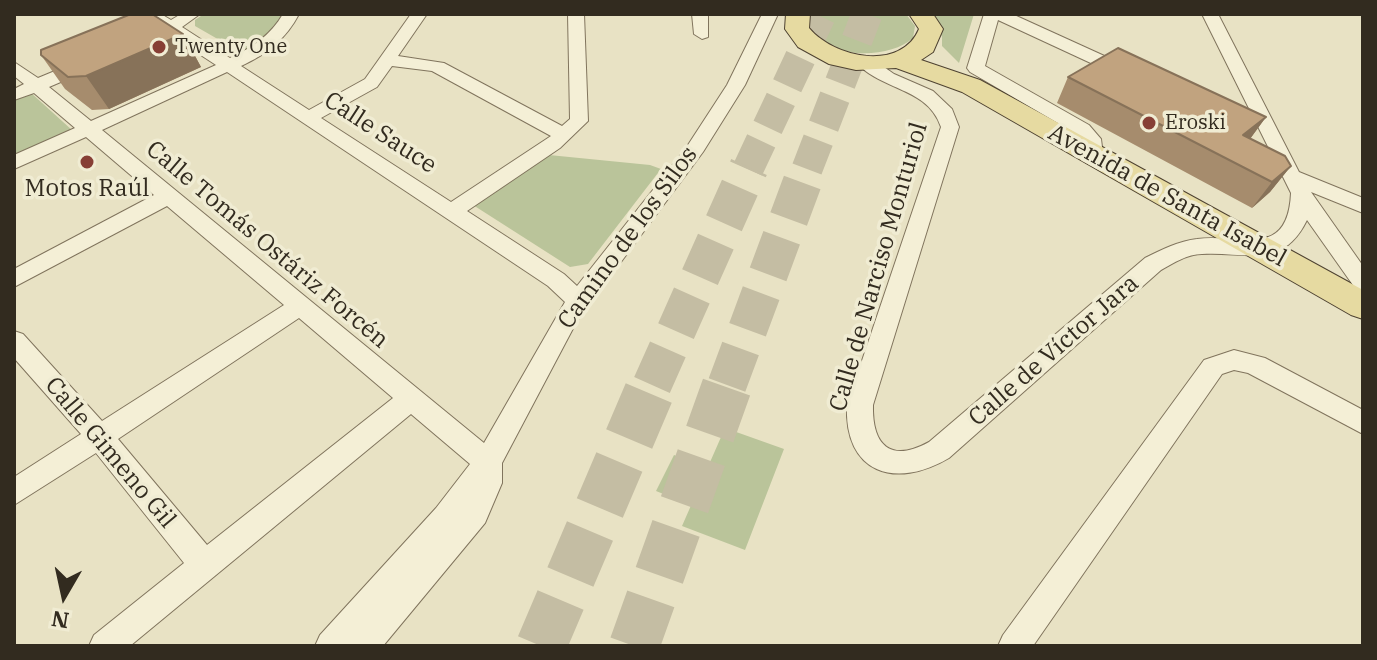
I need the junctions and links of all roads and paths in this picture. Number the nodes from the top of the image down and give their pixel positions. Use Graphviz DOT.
graph roads {
  1 [pos="150,14"];
  2 [pos="192,14"];
  3 [pos="291,14"];
  4 [pos="419,14"];
  5 [pos="576,14"];
  6 [pos="700,14"];
  7 [pos="770,14"];
  8 [pos="798,14"];
  9 [pos="921,14"];
  10 [pos="992,14"];
  11 [pos="999,14"];
  12 [pos="1210,14"];
  13 [pos="171,28"];
  14 [pos="702,34"];
  15 [pos="149,38"];
  16 [pos="928,43"];
  17 [pos="98,60"];
  18 [pos="386,60"];
  19 [pos="898,60"];
  20 [pos="865,62"];
  21 [pos="228,64"];
  22 [pos="14,67"];
  23 [pos="1139,79"];
  24 [pos="36,86"];
  25 [pos="971,86"];
  26 [pos="14,95"];
  27 [pos="309,117"];
  28 [pos="87,129"];
  29 [pos="564,135"];
  30 [pos="1093,155"];
  31 [pos="14,163"];
  32 [pos="1297,184"];
  33 [pos="168,196"];
  34 [pos="1363,206"];
  35 [pos="452,211"];
  36 [pos="1261,249"];
  37 [pos="14,279"];
  38 [pos="1363,282"];
  39 [pos="578,301"];
  40 [pos="300,306"];
  41 [pos="1363,306"];
  42 [pos="14,341"];
  43 [pos="412,398"];
  44 [pos="1363,423"];
  45 [pos="99,436"];
  46 [pos="860,439"];
  47 [pos="488,462"];
  48 [pos="14,492"];
  49 [pos="205,566"];
  50 [pos="105,646"];
  51 [pos="331,646"];
  52 [pos="362,646"];
  53 [pos="1014,646"];
  1 -- 13 [label="street, Calle Sauce"];
  2 -- 13 [label="street"];
  3 -- 21 [label="street"];
  4 -- 18 [label="street"];
  5 -- 29 [label="street"];
  6 -- 14 [label="street"];
  7 -- 39 [label="street, Camino de los Silos"];
  8 -- 20 [label="main road"];
  9 -- 16 [label="main road"];
  10 -- 30 [label="street"];
  11 -- 23 [label="street"];
  12 -- 32 [label="street"];
  13 -- 15 [label="street"];
  13 -- 21 [label="street, Calle Sauce"];
  16 -- 19 [label="main road"];
  16 -- 25 [label="main road, Avenida de Santa Isabel"];
  17 -- 24 [label="street"];
  18 -- 27 [label="street"];
  18 -- 29 [label="street"];
  19 -- 20 [label="main road"];
  19 -- 25 [label="main road, Avenida de Santa Isabel"];
  20 -- 46 [label="street, Calle de Narciso Monturiol"];
  21 -- 27 [label="street, Calle Sauce"];
  21 -- 28 [label="street"];
  22 -- 24 [label="street, Calle Tomás Ostáriz Forcén"];
  24 -- 26 [label="street"];
  24 -- 28 [label="street, Calle Tomás Ostáriz Forcén"];
  25 -- 30 [label="main road, Avenida de Santa Isabel"];
  27 -- 35 [label="street, Calle Sauce"];
  28 -- 31 [label="street"];
  28 -- 33 [label="street, Calle Tomás Ostáriz Forcén"];
  29 -- 35 [label="street"];
  30 -- 36 [label="main road, Avenida de Santa Isabel"];
  32 -- 34 [label="street"];
  32 -- 36 [label="street"];
  32 -- 38 [label="street"];
  33 -- 37 [label="street"];
  33 -- 40 [label="street, Calle Tomás Ostáriz Forcén"];
  35 -- 39 [label="street, Calle Sauce"];
  36 -- 41 [label="main road, Avenida de Santa Isabel"];
  36 -- 46 [label="street, Calle de Víctor Jara"];
  39 -- 47 [label="street, Camino de los Silos"];
  40 -- 43 [label="street, Calle Tomás Ostáriz Forcén"];
  40 -- 45 [label="street"];
  42 -- 45 [label="street, Calle Gimeno Gil"];
  43 -- 47 [label="street, Calle Tomás Ostáriz Forcén"];
  43 -- 49 [label="street"];
  44 -- 53 [label="street"];
  45 -- 48 [label="street"];
  45 -- 49 [label="street, Calle Gimeno Gil"];
  47 -- 51 [label="street, Camino de los Silos"];
  47 -- 52 [label="street, Camino de los Silos"];
  49 -- 50 [label="street"];
}
